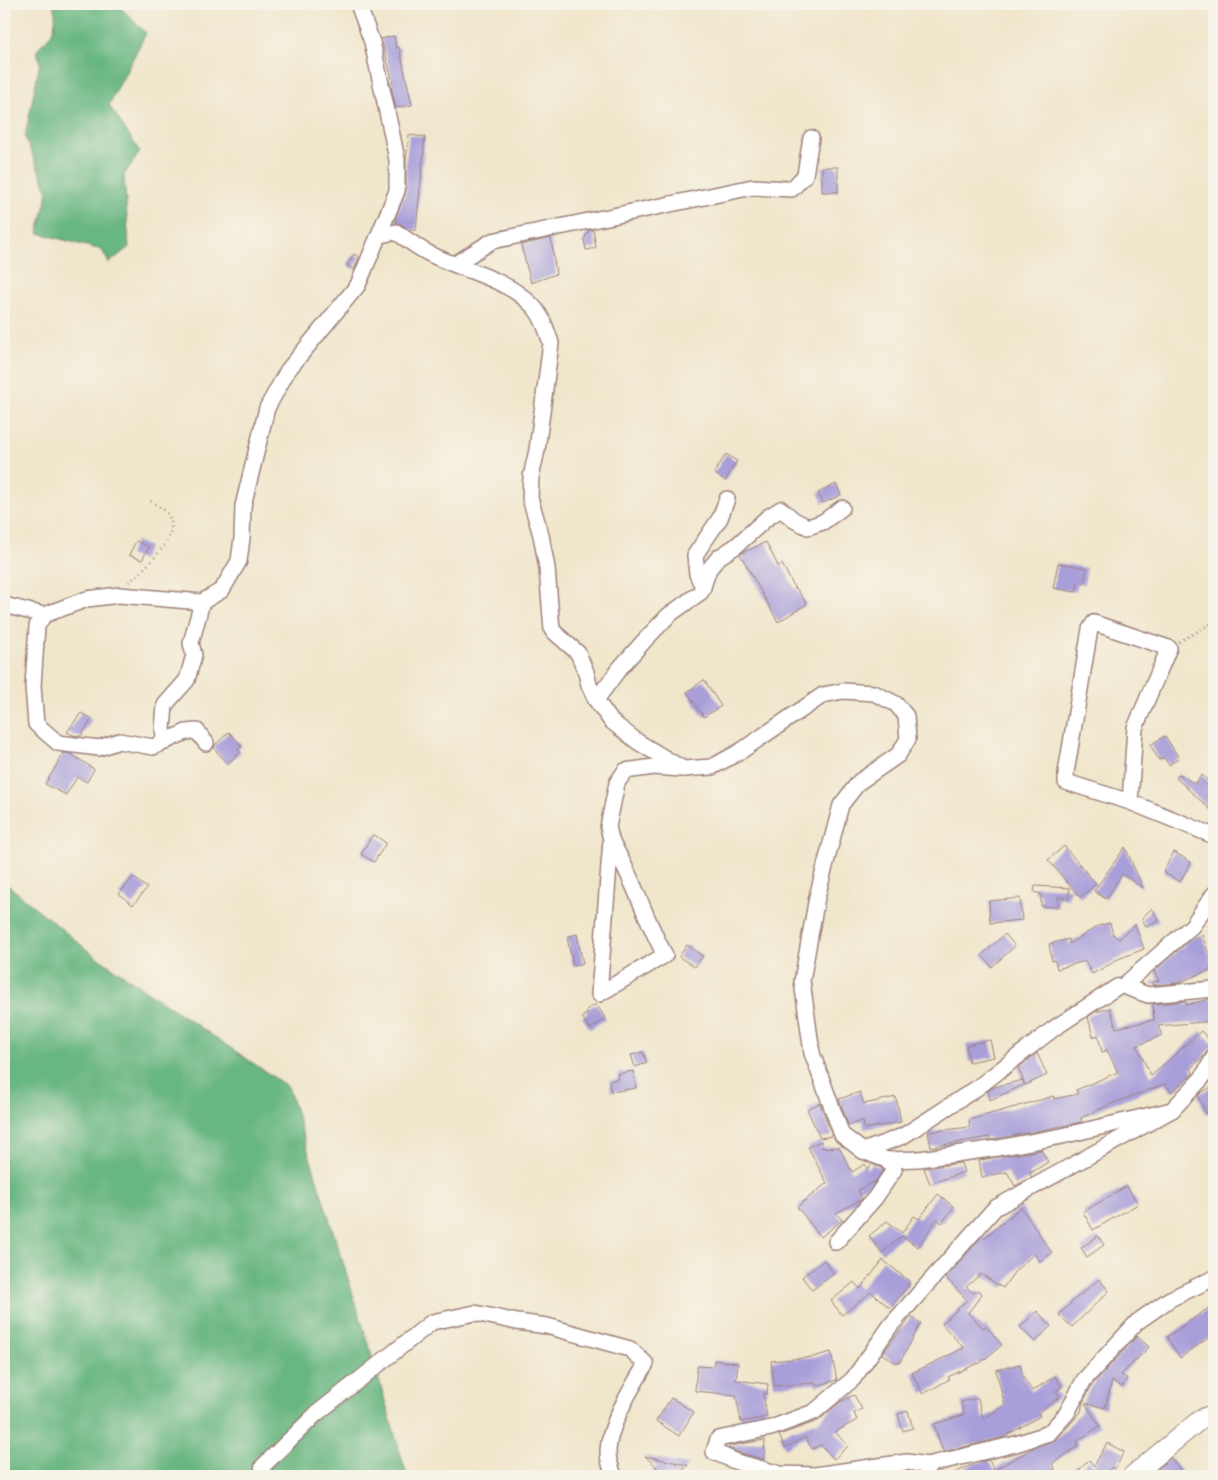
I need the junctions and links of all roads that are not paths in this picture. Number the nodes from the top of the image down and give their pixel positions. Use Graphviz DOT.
graph roads {
  1 [pos="358,4"];
  2 [pos="811,138"];
  3 [pos="380,234"];
  4 [pos="455,264"];
  5 [pos="727,499"];
  6 [pos="842,508"];
  7 [pos="703,587"];
  8 [pos="202,602"];
  9 [pos="4,605"];
  10 [pos="44,614"];
  11 [pos="596,700"];
  12 [pos="165,742"];
  13 [pos="206,743"];
  14 [pos="683,769"];
  15 [pos="1130,802"];
  16 [pos="1214,836"];
  17 [pos="612,840"];
  18 [pos="1214,894"];
  19 [pos="1123,986"];
  20 [pos="1214,989"];
  21 [pos="1214,1057"];
  22 [pos="1208,1079"];
  23 [pos="1172,1110"];
  24 [pos="862,1151"];
  25 [pos="887,1160"];
  26 [pos="836,1242"];
  27 [pos="1214,1278"];
  28 [pos="1214,1414"];
  29 [pos="927,1470"];
  30 [pos="261,1476"];
  31 [pos="614,1476"];
  32 [pos="1132,1476"];
  1 -- 3 [label="street"];
  2 -- 4 [label="street"];
  3 -- 4 [label="street"];
  3 -- 8 [label="street"];
  4 -- 11 [label="street"];
  5 -- 7 [label="street"];
  6 -- 7 [label="street"];
  7 -- 11 [label="street"];
  8 -- 10 [label="street"];
  8 -- 12 [label="street"];
  9 -- 10 [label="street"];
  10 -- 12 [label="street"];
  11 -- 14 [label="street"];
  12 -- 13 [label="street"];
  14 -- 17 [label="street"];
  14 -- 24 [label="street"];
  15 -- 15 [label="street"];
  15 -- 16 [label="street"];
  17 -- 17 [label="street"];
  18 -- 19 [label="street"];
  19 -- 20 [label="street"];
  19 -- 24 [label="street"];
  21 -- 22 [label="street"];
  22 -- 23 [label="street"];
  23 -- 25 [label="street"];
  23 -- 29 [label="street"];
  24 -- 25 [label="street"];
  25 -- 26 [label="street"];
  27 -- 29 [label="street"];
  28 -- 32 [label="street"];
  30 -- 31 [label="street"];
}
